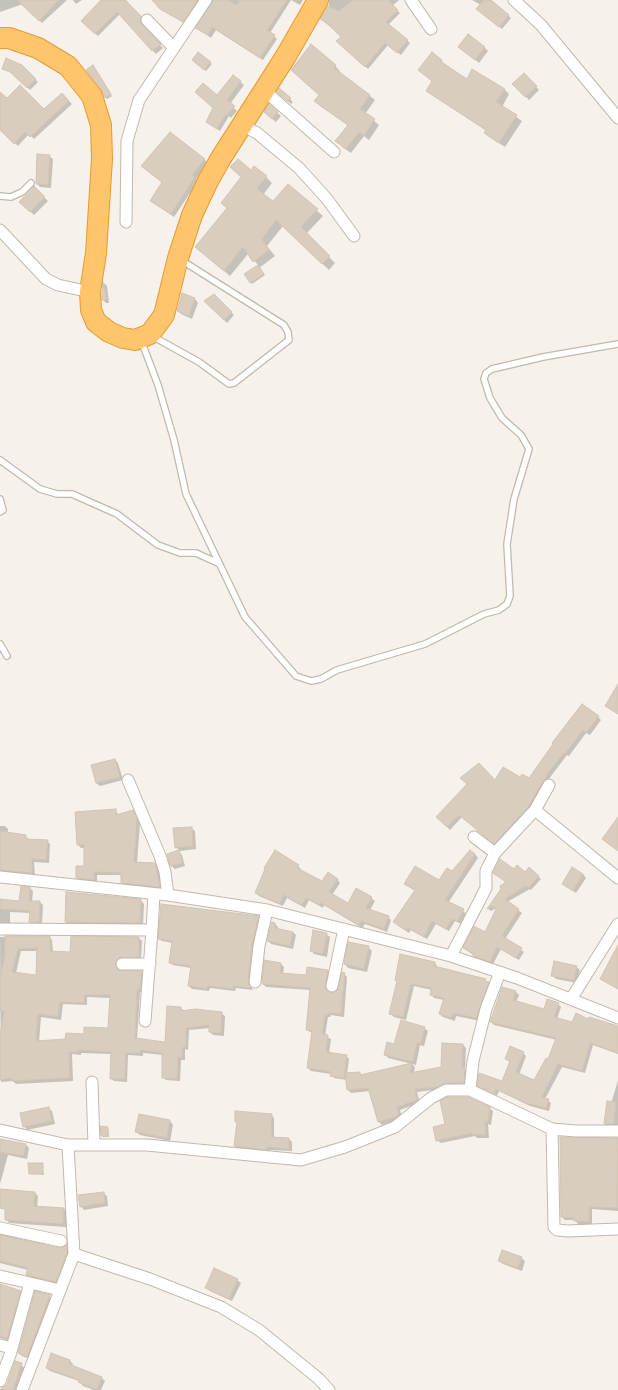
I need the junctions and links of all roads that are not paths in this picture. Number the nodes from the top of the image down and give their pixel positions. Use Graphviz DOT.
graph roads {
  1 [pos="206,0"];
  2 [pos="318,0"];
  3 [pos="411,0"];
  4 [pos="514,0"];
  5 [pos="147,20"];
  6 [pos="431,29"];
  7 [pos="0,38"];
  8 [pos="172,47"];
  9 [pos="264,90"];
  10 [pos="618,118"];
  11 [pos="241,125"];
  12 [pos="334,152"];
  13 [pos="31,183"];
  14 [pos="0,196"];
  15 [pos="126,222"];
  16 [pos="0,230"];
  17 [pos="354,236"];
  18 [pos="178,258"];
  19 [pos="90,292"];
  20 [pos="145,336"];
  21 [pos="618,344"];
  22 [pos="0,460"];
  23 [pos="0,499"];
  24 [pos="0,512"];
  25 [pos="218,563"];
  26 [pos="0,644"];
  27 [pos="7,656"];
  28 [pos="128,780"];
  29 [pos="549,785"];
  30 [pos="535,810"];
  31 [pos="474,837"];
  32 [pos="495,853"];
  33 [pos="0,877"];
  34 [pos="618,878"];
  35 [pos="154,894"];
  36 [pos="168,895"];
  37 [pos="267,910"];
  38 [pos="618,924"];
  39 [pos="0,929"];
  40 [pos="344,929"];
  41 [pos="152,930"];
  42 [pos="451,956"];
  43 [pos="122,964"];
  44 [pos="150,964"];
  45 [pos="500,972"];
  46 [pos="254,982"];
  47 [pos="332,986"];
  48 [pos="570,999"];
  49 [pos="618,1018"];
  50 [pos="145,1021"];
  51 [pos="92,1082"];
  52 [pos="470,1090"];
  53 [pos="1,1127"];
  54 [pos="552,1129"];
  55 [pos="618,1131"];
  56 [pos="68,1145"];
  57 [pos="94,1145"];
  58 [pos="0,1228"];
  59 [pos="618,1229"];
  60 [pos="62,1241"];
  61 [pos="74,1254"];
  62 [pos="0,1276"];
  63 [pos="30,1283"];
  64 [pos="60,1290"];
  65 [pos="0,1345"];
  66 [pos="12,1348"];
  67 [pos="0,1381"];
  68 [pos="22,1390"];
  69 [pos="329,1390"];
  1 -- 8 [label="street"];
  2 -- 9 [label="highway"];
  3 -- 6 [label="street"];
  4 -- 10 [label="street"];
  5 -- 8 [label="street"];
  7 -- 19 [label="highway"];
  8 -- 15 [label="street"];
  9 -- 11 [label="highway"];
  9 -- 12 [label="street"];
  11 -- 17 [label="street"];
  11 -- 18 [label="highway"];
  13 -- 14 [label="lane"];
  16 -- 19 [label="street"];
  18 -- 20 [label="highway"];
  18 -- 20 [label="lane"];
  19 -- 20 [label="highway"];
  20 -- 25 [label="lane"];
  21 -- 25 [label="lane"];
  22 -- 25 [label="lane"];
  23 -- 24 [label="lane"];
  26 -- 27 [label="lane"];
  28 -- 36 [label="street"];
  29 -- 30 [label="street"];
  30 -- 32 [label="street"];
  30 -- 34 [label="street"];
  31 -- 32 [label="street"];
  32 -- 42 [label="street"];
  33 -- 35 [label="street"];
  35 -- 36 [label="street"];
  35 -- 41 [label="street"];
  36 -- 37 [label="street"];
  37 -- 40 [label="street"];
  37 -- 46 [label="street"];
  38 -- 48 [label="street"];
  39 -- 41 [label="street"];
  40 -- 42 [label="street"];
  40 -- 47 [label="street"];
  41 -- 44 [label="street"];
  42 -- 45 [label="street"];
  43 -- 44 [label="street"];
  44 -- 50 [label="street"];
  45 -- 48 [label="street"];
  45 -- 52 [label="street"];
  48 -- 49 [label="street"];
  51 -- 57 [label="street"];
  52 -- 54 [label="street"];
  52 -- 57 [label="street"];
  53 -- 56 [label="street"];
  54 -- 55 [label="street"];
  54 -- 59 [label="street"];
  56 -- 57 [label="street"];
  56 -- 61 [label="street"];
  58 -- 60 [label="street"];
  61 -- 64 [label="street"];
  61 -- 69 [label="street"];
  62 -- 63 [label="street"];
  63 -- 64 [label="street"];
  63 -- 66 [label="street"];
  64 -- 68 [label="street"];
  65 -- 66 [label="street"];
  66 -- 67 [label="street"];
}
